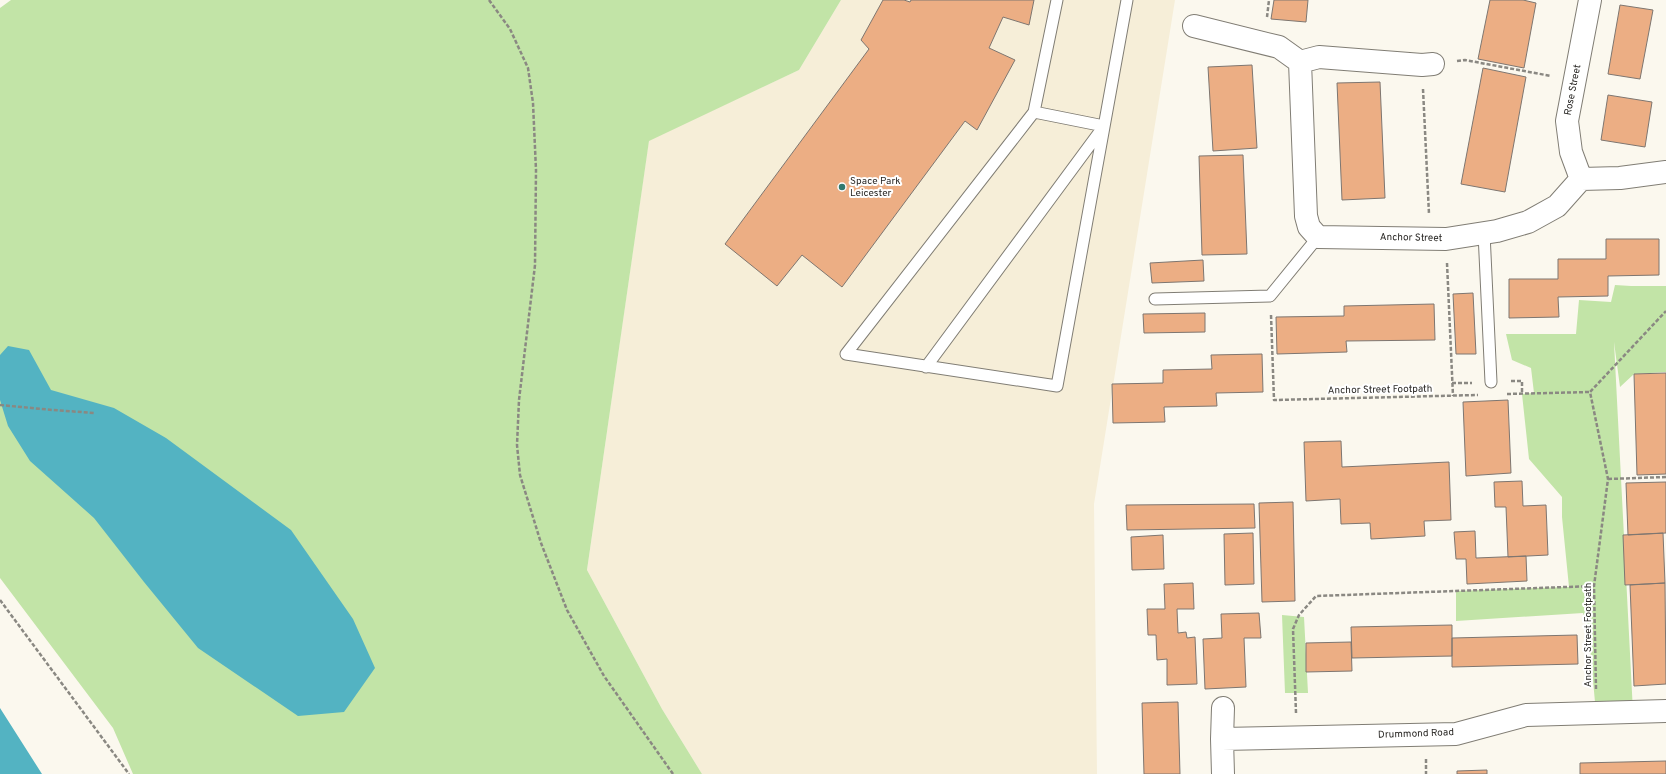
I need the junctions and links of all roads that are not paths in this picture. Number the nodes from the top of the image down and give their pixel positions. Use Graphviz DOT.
graph roads {
  1 [pos="1057,0"];
  2 [pos="1127,0"];
  3 [pos="1590,0"];
  4 [pos="1194,26"];
  5 [pos="1300,62"];
  6 [pos="1428,64"];
  7 [pos="1034,112"];
  8 [pos="1104,126"];
  9 [pos="1666,172"];
  10 [pos="1581,179"];
  11 [pos="1484,233"];
  12 [pos="1318,237"];
  13 [pos="1155,299"];
  14 [pos="926,367"];
  15 [pos="1490,382"];
  16 [pos="1223,708"];
  17 [pos="1666,711"];
  18 [pos="1222,739"];
  19 [pos="1222,774"];
  1 -- 7 [label="lane"];
  2 -- 8 [label="lane"];
  3 -- 10 [label="street, Rose Street"];
  4 -- 5 [label="street"];
  5 -- 6 [label="street"];
  5 -- 12 [label="street"];
  7 -- 8 [label="lane"];
  7 -- 14 [label="lane"];
  8 -- 14 [label="lane"];
  8 -- 14 [label="lane"];
  9 -- 10 [label="street"];
  10 -- 11 [label="street, Anchor Street"];
  11 -- 12 [label="street, Anchor Street"];
  11 -- 15 [label="lane"];
  12 -- 13 [label="lane"];
  16 -- 18 [label="street"];
  17 -- 18 [label="street, Drummond Road"];
  18 -- 19 [label="street"];
}
